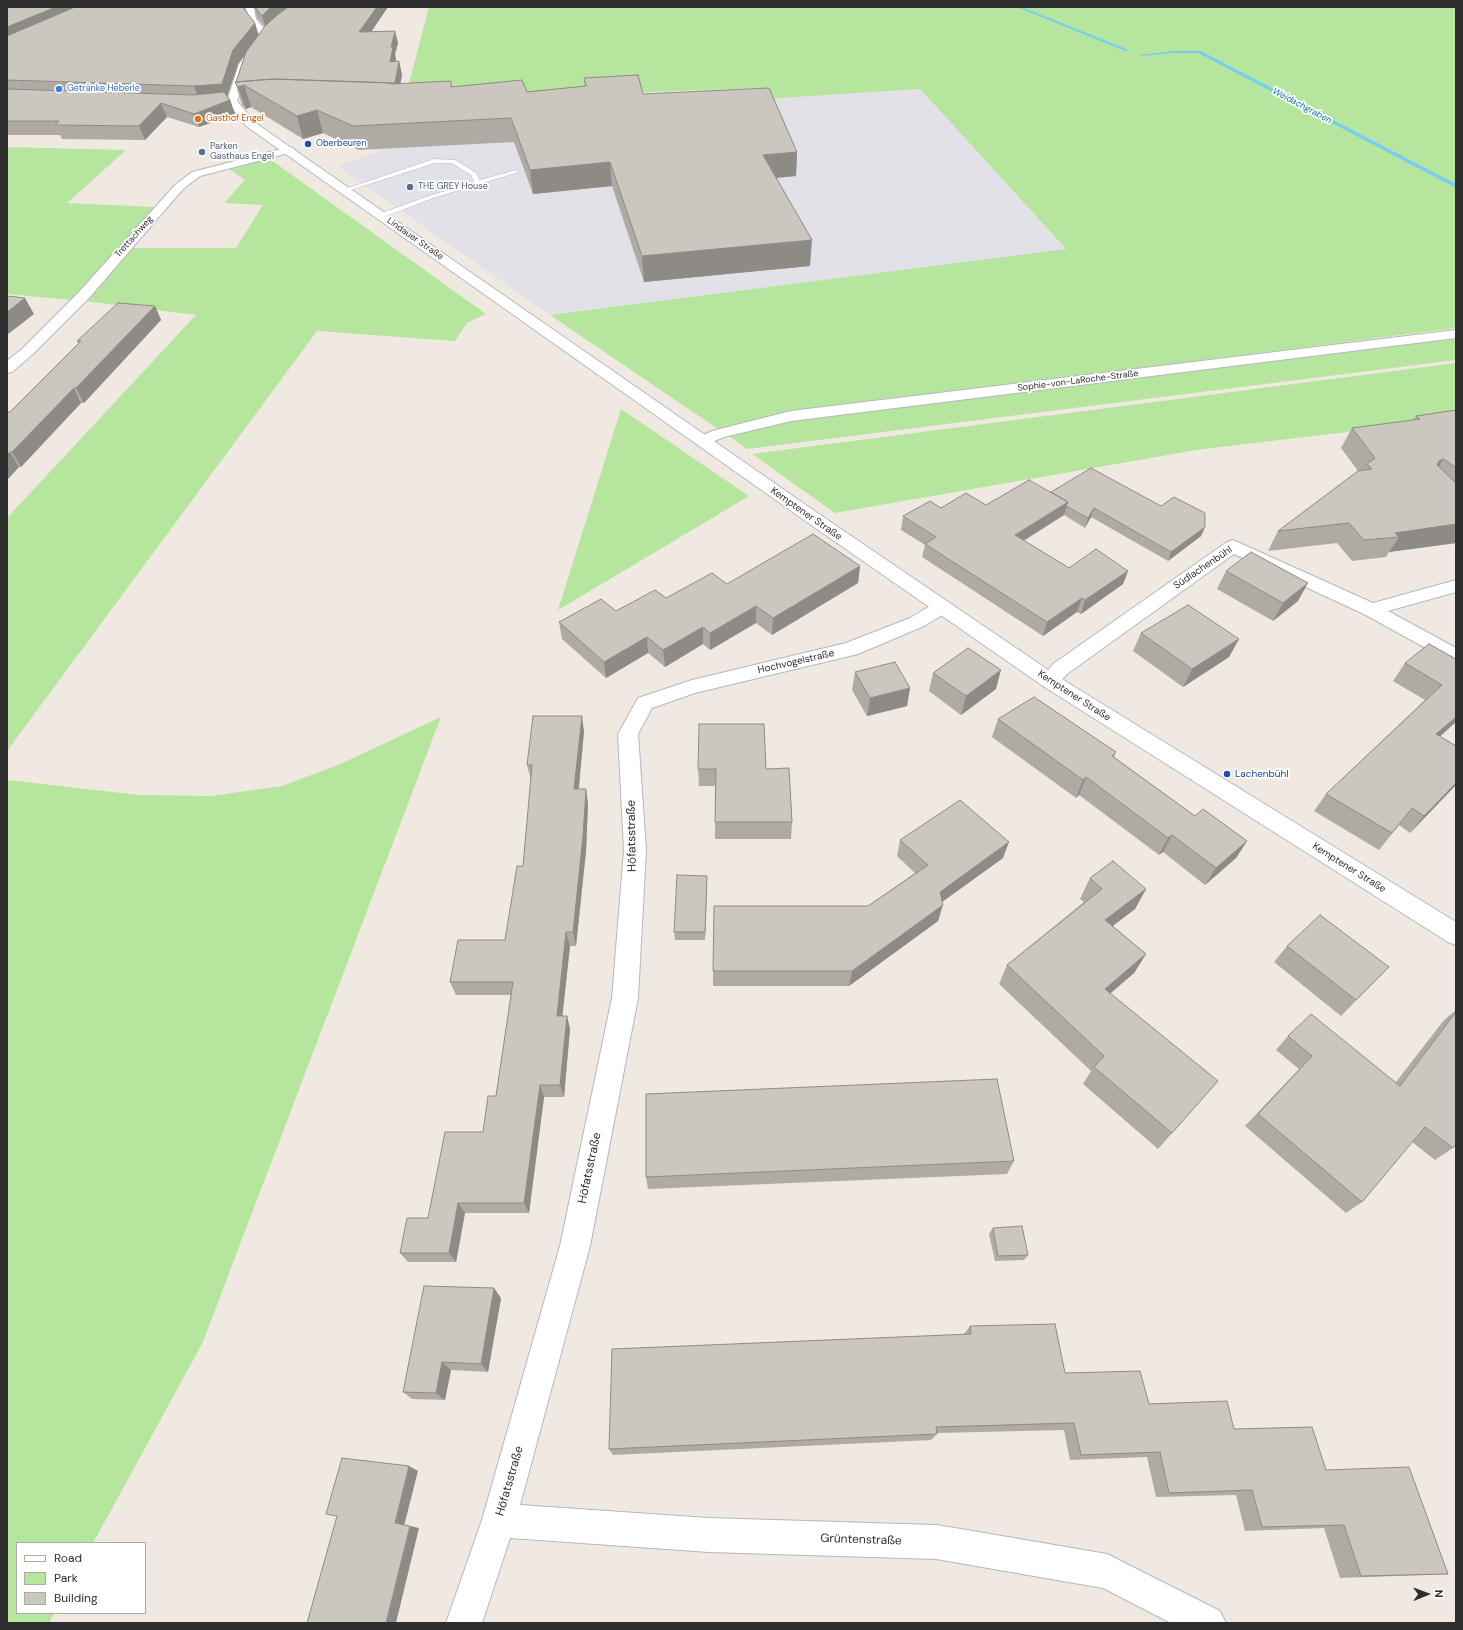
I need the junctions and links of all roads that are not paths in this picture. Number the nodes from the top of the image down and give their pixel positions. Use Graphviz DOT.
graph roads {
  1 [pos="250,7"];
  2 [pos="288,150"];
  3 [pos="516,172"];
  4 [pos="478,183"];
  5 [pos="345,190"];
  6 [pos="382,216"];
  7 [pos="1456,334"];
  8 [pos="7,369"];
  9 [pos="703,441"];
  10 [pos="1456,586"];
  11 [pos="942,608"];
  12 [pos="1372,610"];
  13 [pos="1456,656"];
  14 [pos="1050,681"];
  15 [pos="645,703"];
  16 [pos="1456,935"];
  17 [pos="499,1520"];
  18 [pos="464,1623"];
  19 [pos="1208,1623"];
  1 -- 2 [label="street, Lindauer Straße"];
  2 -- 5 [label="street, Lindauer Straße"];
  2 -- 8 [label="street, Trettachweg"];
  3 -- 4 [label="lane"];
  4 -- 5 [label="lane"];
  4 -- 6 [label="lane"];
  5 -- 6 [label="street, Lindauer Straße"];
  6 -- 9 [label="street, Lindauer Straße"];
  7 -- 9 [label="street, Sophie-von-LaRoche-Straße"];
  9 -- 11 [label="street, Kemptener Straße"];
  10 -- 12 [label="street"];
  11 -- 14 [label="street, Kemptener Straße"];
  11 -- 15 [label="street, Hochvogelstraße"];
  12 -- 13 [label="street, Südlachenbühl"];
  12 -- 14 [label="street, Südlachenbühl"];
  14 -- 16 [label="street, Kemptener Straße"];
  15 -- 17 [label="street, Höfatsstraße"];
  17 -- 18 [label="street, Höfatsstraße"];
  17 -- 19 [label="street, Grüntenstraße"];
}
